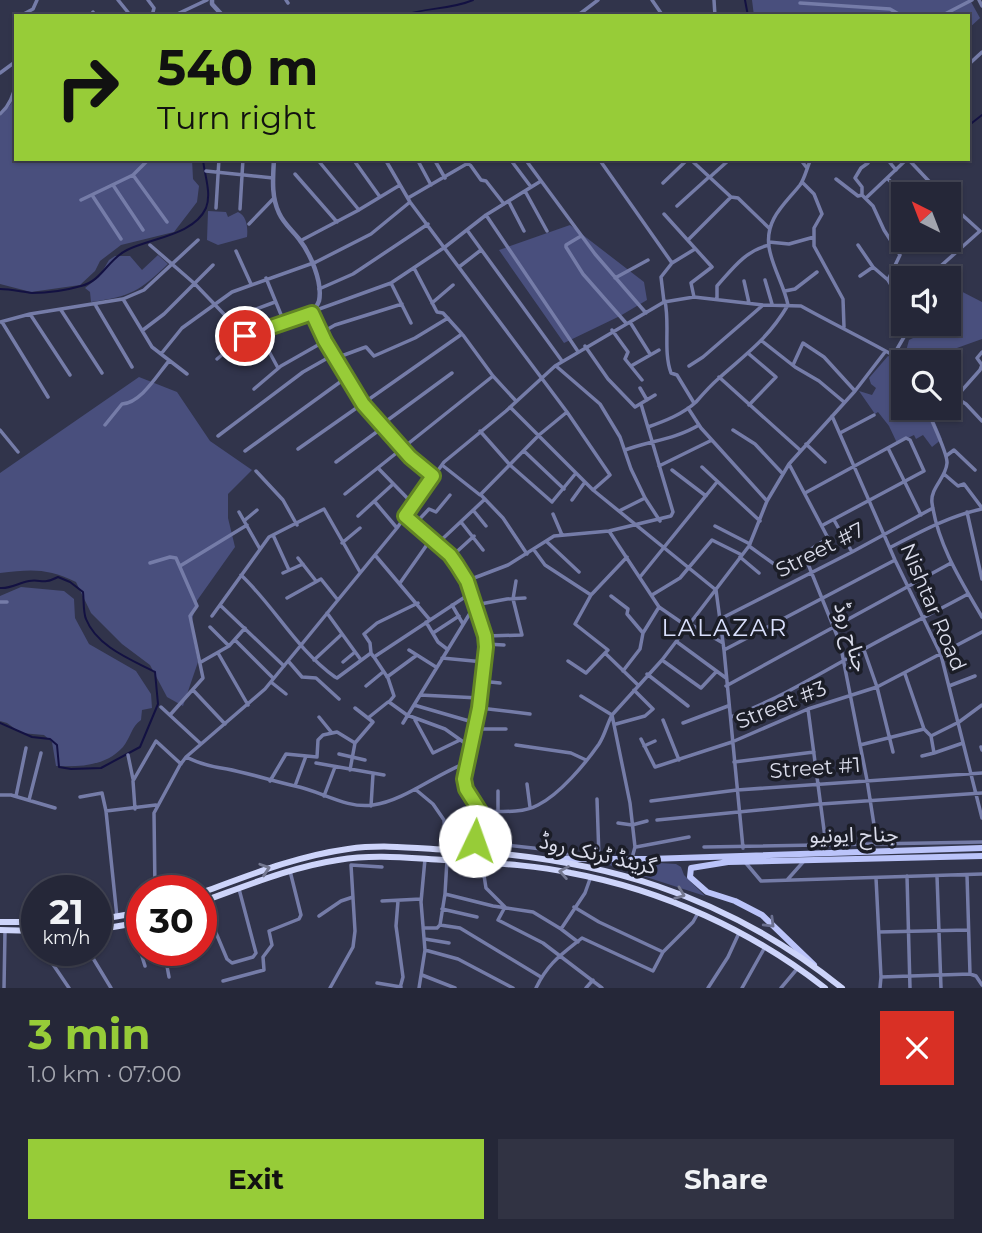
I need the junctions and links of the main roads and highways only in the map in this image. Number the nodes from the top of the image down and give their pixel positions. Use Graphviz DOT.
graph roads {
  1 [pos="982,848"];
  2 [pos="982,856"];
  3 [pos="806,857"];
  4 [pos="556,859"];
  5 [pos="728,859"];
  6 [pos="217,886"];
  7 [pos="217,897"];
  8 [pos="0,922"];
  9 [pos="21,922"];
  10 [pos="2,930"];
  11 [pos="21,931"];
  12 [pos="815,967"];
  13 [pos="825,988"];
  14 [pos="842,988"];
  1 -- 3 [label="main road, جناح ایونیو"];
  2 -- 3 [label="main road, جناح ایونیو"];
  3 -- 5 [label="main road, جناح ایونیو"];
  3 -- 5 [label="main road, جناح ایونیو"];
  4 -- 5 [label="main road"];
  6 -- 4 [label="highway, گرینڈ ٹرنک روڈ, one-way"];
  4 -- 12 [label="highway, گرینڈ ٹرنک روڈ, one-way"];
  5 -- 12 [label="main road, one-way"];
  13 -- 7 [label="highway, گرینڈ ٹرنک روڈ, one-way"];
  8 -- 9 [label="highway"];
  10 -- 11 [label="highway"];
  12 -- 14 [label="highway, گرینڈ ٹرنک روڈ"];
}
